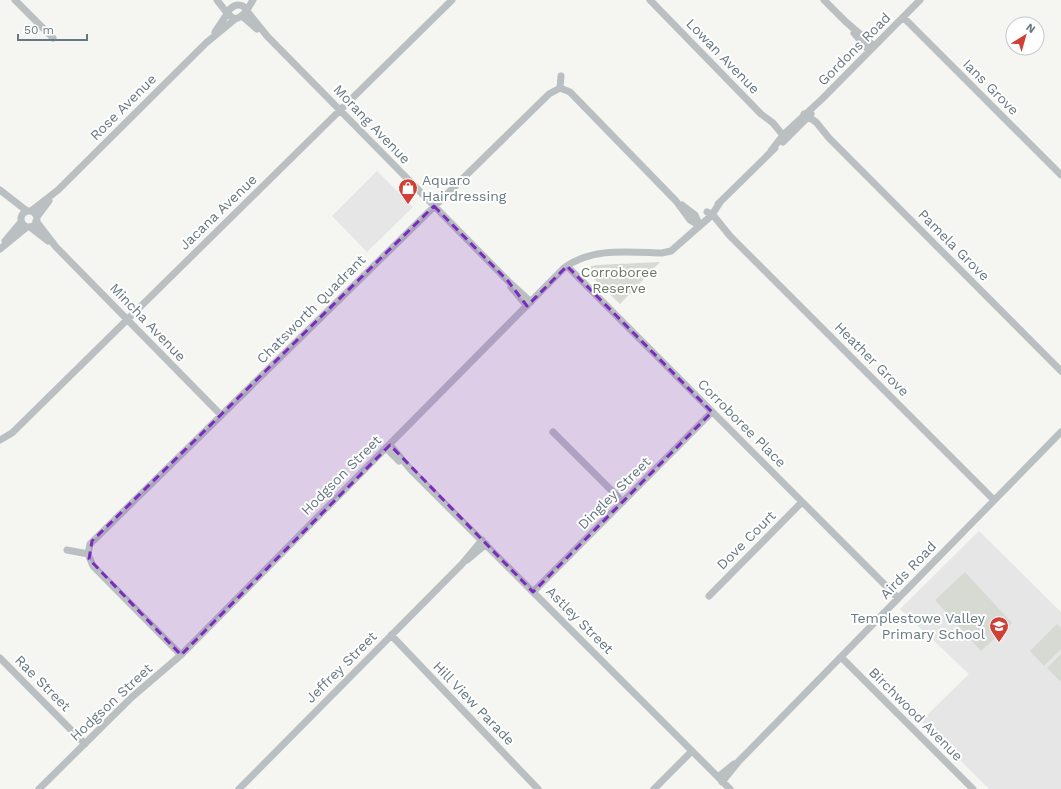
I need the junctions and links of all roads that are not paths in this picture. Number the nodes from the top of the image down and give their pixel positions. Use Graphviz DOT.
graph roads {
  1 [pos="15,0"];
  2 [pos="217,0"];
  3 [pos="223,0"];
  4 [pos="253,0"];
  5 [pos="452,0"];
  6 [pos="650,0"];
  7 [pos="824,0"];
  8 [pos="920,0"];
  9 [pos="238,4"];
  10 [pos="227,13"];
  11 [pos="242,14"];
  12 [pos="903,17"];
  13 [pos="53,38"];
  14 [pos="206,43"];
  15 [pos="872,49"];
  16 [pos="561,76"];
  17 [pos="560,88"];
  18 [pos="340,110"];
  19 [pos="807,116"];
  20 [pos="784,136"];
  21 [pos="1061,175"];
  22 [pos="0,190"];
  23 [pos="8,197"];
  24 [pos="434,206"];
  25 [pos="33,215"];
  26 [pos="710,215"];
  27 [pos="21,219"];
  28 [pos="698,223"];
  29 [pos="28,227"];
  30 [pos="56,247"];
  31 [pos="0,248"];
  32 [pos="567,266"];
  33 [pos="529,304"];
  34 [pos="127,319"];
  35 [pos="1061,370"];
  36 [pos="712,412"];
  37 [pos="221,415"];
  38 [pos="553,432"];
  39 [pos="1061,432"];
  40 [pos="0,440"];
  41 [pos="388,446"];
  42 [pos="994,500"];
  43 [pos="623,502"];
  44 [pos="802,502"];
  45 [pos="484,542"];
  46 [pos="67,550"];
  47 [pos="88,554"];
  48 [pos="533,592"];
  49 [pos="709,596"];
  50 [pos="898,598"];
  51 [pos="392,635"];
  52 [pos="181,655"];
  53 [pos="841,657"];
  54 [pos="0,658"];
  55 [pos="84,744"];
  56 [pos="692,751"];
  57 [pos="720,779"];
  58 [pos="39,789"];
  59 [pos="239,789"];
  60 [pos="538,789"];
  61 [pos="654,789"];
  62 [pos="730,789"];
  63 [pos="973,789"];
  1 -- 13 [label="street"];
  2 -- 10 [label="street"];
  3 -- 9 [label="street"];
  4 -- 11 [label="street, Rose Avenue"];
  5 -- 18 [label="street, Jacana Avenue"];
  6 -- 20 [label="street, Lowan Avenue"];
  7 -- 15 [label="street"];
  8 -- 12 [label="street, Gordons Road"];
  9 -- 10 [label="street, Rose Avenue"];
  9 -- 11 [label="street"];
  10 -- 11 [label="street"];
  10 -- 14 [label="street, Rose Avenue"];
  11 -- 14 [label="street, Rose Avenue"];
  11 -- 18 [label="street, Morang Avenue"];
  12 -- 15 [label="street, Gordons Road"];
  12 -- 21 [label="street, Ians Grove"];
  14 -- 25 [label="street, Rose Avenue"];
  15 -- 19 [label="street, Gordons Road"];
  16 -- 17 [label="street"];
  17 -- 24 [label="street, Chatsworth Quadrant"];
  17 -- 28 [label="street"];
  18 -- 24 [label="street, Morang Avenue"];
  18 -- 34 [label="street, Jacana Avenue"];
  19 -- 20 [label="street, Gordons Road"];
  19 -- 35 [label="street, Pamela Grove"];
  20 -- 26 [label="street, Gordons Road"];
  22 -- 23 [label="street, Mincha Avenue"];
  23 -- 25 [label="street, Mincha Avenue"];
  23 -- 27 [label="street, Mincha Avenue"];
  24 -- 33 [label="street, Morang Avenue"];
  24 -- 37 [label="street, Chatsworth Quadrant"];
  25 -- 27 [label="street"];
  25 -- 29 [label="street"];
  25 -- 30 [label="street, Mincha Avenue"];
  26 -- 28 [label="street, Hodgson Street"];
  26 -- 42 [label="street, Heather Grove"];
  27 -- 29 [label="street, Mincha Avenue"];
  27 -- 31 [label="street"];
  28 -- 32 [label="street, Hodgson Street"];
  29 -- 30 [label="street, Mincha Avenue"];
  29 -- 31 [label="street"];
  30 -- 34 [label="street, Mincha Avenue"];
  32 -- 33 [label="street, Hodgson Street"];
  32 -- 36 [label="street, Corroboree Place"];
  33 -- 41 [label="street, Hodgson Street"];
  34 -- 37 [label="street, Mincha Avenue"];
  34 -- 40 [label="street, Jacana Avenue"];
  36 -- 43 [label="street, Dingley Street"];
  36 -- 44 [label="street, Corroboree Place"];
  37 -- 47 [label="street, Chatsworth Quadrant"];
  38 -- 43 [label="street"];
  39 -- 42 [label="street, Airds Road"];
  41 -- 45 [label="street, Astley Street"];
  41 -- 52 [label="street, Hodgson Street"];
  42 -- 50 [label="street, Airds Road"];
  43 -- 48 [label="street, Dingley Street"];
  44 -- 49 [label="street, Dove Court"];
  44 -- 50 [label="street, Corroboree Place"];
  45 -- 48 [label="street, Astley Street"];
  45 -- 51 [label="street, Jeffrey Street"];
  46 -- 47 [label="street"];
  47 -- 52 [label="street"];
  48 -- 56 [label="street, Astley Street"];
  50 -- 53 [label="street, Airds Road"];
  51 -- 59 [label="street, Jeffrey Street"];
  51 -- 60 [label="street, Hill View Parade"];
  52 -- 55 [label="street, Hodgson Street"];
  53 -- 57 [label="street, Airds Road"];
  53 -- 63 [label="street, Birchwood Avenue"];
  54 -- 55 [label="street, Rae Street"];
  55 -- 58 [label="street, Hodgson Street"];
  56 -- 57 [label="street, Astley Street"];
  56 -- 61 [label="street"];
  57 -- 62 [label="street, Astley Street"];
}
